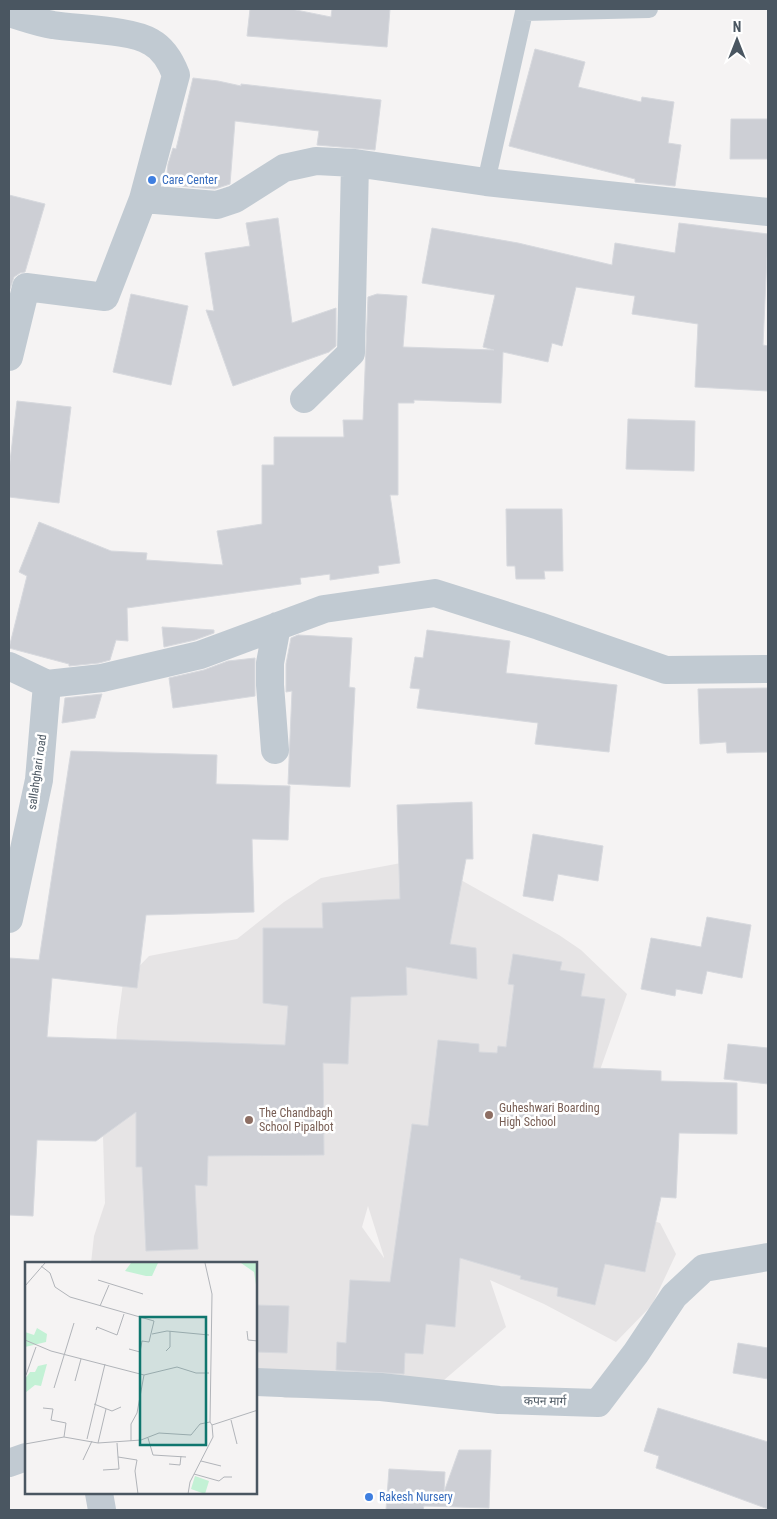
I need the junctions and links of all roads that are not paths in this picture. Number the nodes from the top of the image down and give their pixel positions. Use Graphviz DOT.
graph roads {
  1 [pos="649,9"];
  2 [pos="9,13"];
  3 [pos="355,163"];
  4 [pos="486,182"];
  5 [pos="143,199"];
  6 [pos="768,212"];
  7 [pos="9,357"];
  8 [pos="304,399"];
  9 [pos="277,626"];
  10 [pos="9,666"];
  11 [pos="768,669"];
  12 [pos="47,684"];
  13 [pos="275,750"];
  14 [pos="11,909"];
  15 [pos="768,1256"];
  16 [pos="258,1382"];
  17 [pos="25,1457"];
  18 [pos="9,1463"];
  19 [pos="99,1494"];
  20 [pos="102,1510"];
  1 -- 4 [label="lane"];
  2 -- 5 [label="street"];
  3 -- 4 [label="street"];
  3 -- 5 [label="street"];
  3 -- 8 [label="street"];
  4 -- 6 [label="street"];
  5 -- 7 [label="street"];
  9 -- 11 [label="street"];
  9 -- 12 [label="street"];
  9 -- 13 [label="street"];
  10 -- 12 [label="street"];
  12 -- 14 [label="street, sallahghari road"];
  15 -- 16 [label="street, कपन मार्ग"];
  17 -- 18 [label="street"];
  19 -- 20 [label="street"];
}
